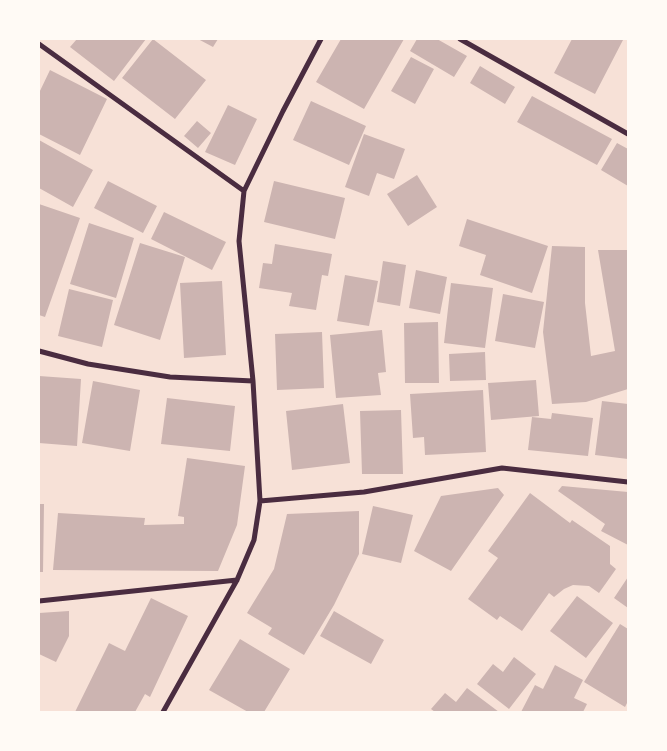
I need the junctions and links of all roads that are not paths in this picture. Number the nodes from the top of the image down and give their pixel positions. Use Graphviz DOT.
graph roads {
  1 [pos="321,39"];
  2 [pos="460,39"];
  3 [pos="39,44"];
  4 [pos="628,134"];
  5 [pos="244,192"];
  6 [pos="39,352"];
  7 [pos="253,381"];
  8 [pos="628,482"];
  9 [pos="260,501"];
  10 [pos="237,580"];
  11 [pos="39,601"];
  12 [pos="163,712"];
  1 -- 5 [label="street"];
  2 -- 4 [label="street"];
  3 -- 5 [label="street"];
  5 -- 7 [label="street"];
  6 -- 7 [label="street"];
  7 -- 9 [label="street"];
  8 -- 9 [label="street"];
  9 -- 10 [label="street"];
  10 -- 11 [label="street"];
  10 -- 12 [label="street"];
}
